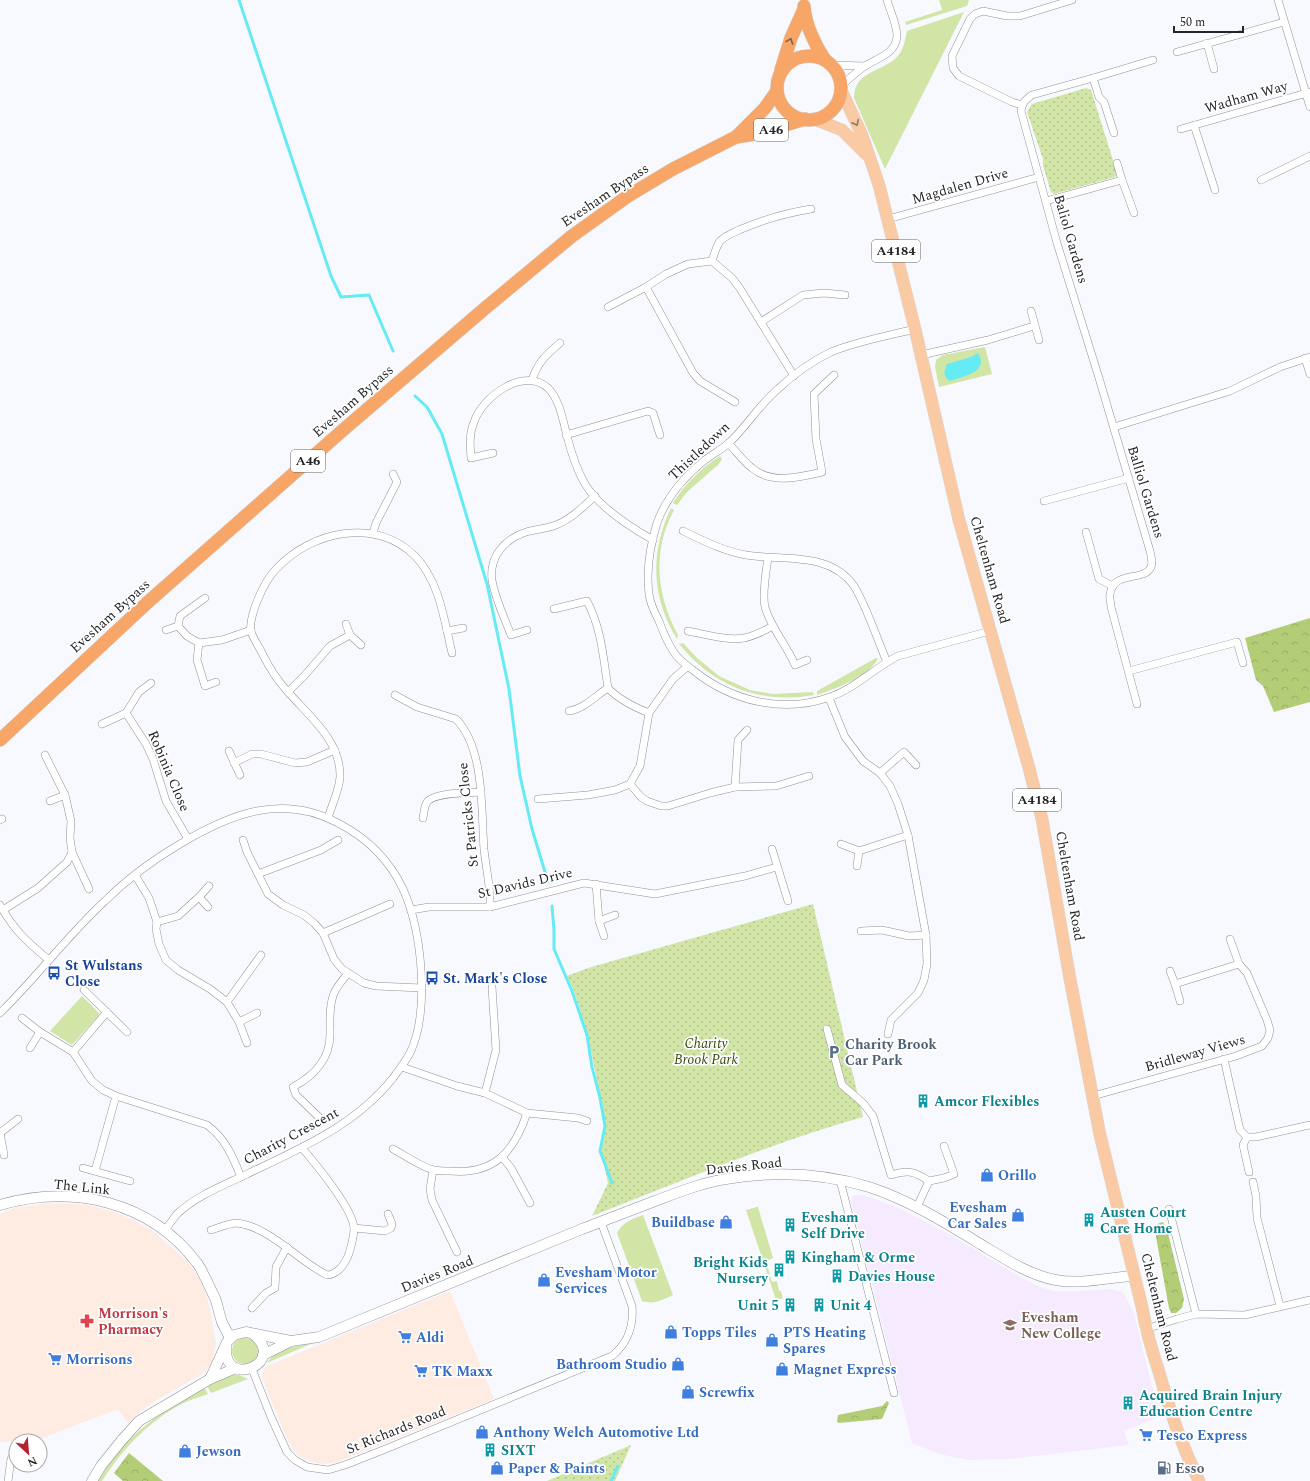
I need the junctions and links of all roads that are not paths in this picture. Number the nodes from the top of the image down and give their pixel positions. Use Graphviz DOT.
graph roads {
  1 [pos="886,0"];
  2 [pos="1072,0"];
  3 [pos="1278,0"];
  4 [pos="804,4"];
  5 [pos="1284,22"];
  6 [pos="1207,43"];
  7 [pos="1177,52"];
  8 [pos="1153,60"];
  9 [pos="828,62"];
  10 [pos="865,66"];
  11 [pos="1214,69"];
  12 [pos="780,74"];
  13 [pos="1093,78"];
  14 [pos="841,88"];
  15 [pos="777,91"];
  16 [pos="1308,92"];
  17 [pos="1022,105"];
  18 [pos="1310,107"];
  19 [pos="809,119"];
  20 [pos="1194,126"];
  21 [pos="1180,129"];
  22 [pos="1114,133"];
  23 [pos="736,136"];
  24 [pos="1310,156"];
  25 [pos="868,157"];
  26 [pos="1117,163"];
  27 [pos="1039,177"];
  28 [pos="1122,180"];
  29 [pos="1262,180"];
  30 [pos="1215,190"];
  31 [pos="1046,201"];
  32 [pos="811,209"];
  33 [pos="1134,213"];
  34 [pos="888,219"];
  35 [pos="712,262"];
  36 [pos="646,287"];
  37 [pos="845,295"];
  38 [pos="608,307"];
  39 [pos="1077,309"];
  40 [pos="1031,311"];
  41 [pos="761,322"];
  42 [pos="1034,326"];
  43 [pos="915,329"];
  44 [pos="1039,340"];
  45 [pos="560,343"];
  46 [pos="921,355"];
  47 [pos="1307,358"];
  48 [pos="1310,374"];
  49 [pos="794,376"];
  50 [pos="834,376"];
  51 [pos="532,380"];
  52 [pos="735,402"];
  53 [pos="1114,427"];
  54 [pos="660,434"];
  55 [pos="566,435"];
  56 [pos="728,443"];
  57 [pos="492,453"];
  58 [pos="393,474"];
  59 [pos="1129,478"];
  60 [pos="595,496"];
  61 [pos="1044,501"];
  62 [pos="683,531"];
  63 [pos="1086,532"];
  64 [pos="373,533"];
  65 [pos="653,540"];
  66 [pos="768,558"];
  67 [pos="1113,586"];
  68 [pos="205,598"];
  69 [pos="554,609"];
  70 [pos="346,624"];
  71 [pos="178,626"];
  72 [pos="773,626"];
  73 [pos="463,628"];
  74 [pos="166,630"];
  75 [pos="251,630"];
  76 [pos="527,630"];
  77 [pos="447,631"];
  78 [pos="688,631"];
  79 [pos="990,631"];
  80 [pos="350,635"];
  81 [pos="199,643"];
  82 [pos="361,645"];
  83 [pos="452,653"];
  84 [pos="807,660"];
  85 [pos="887,662"];
  86 [pos="1243,663"];
  87 [pos="688,666"];
  88 [pos="1129,671"];
  89 [pos="216,682"];
  90 [pos="151,683"];
  91 [pos="608,688"];
  92 [pos="288,692"];
  93 [pos="395,695"];
  94 [pos="829,698"];
  95 [pos="1137,704"];
  96 [pos="569,711"];
  97 [pos="126,713"];
  98 [pos="649,713"];
  99 [pos="102,724"];
  100 [pos="747,730"];
  101 [pos="0,740"];
  102 [pos="335,750"];
  103 [pos="229,751"];
  104 [pos="45,755"];
  105 [pos="234,763"];
  106 [pos="916,765"];
  107 [pos="880,773"];
  108 [pos="240,775"];
  109 [pos="809,776"];
  110 [pos="630,784"];
  111 [pos="735,787"];
  112 [pos="481,792"];
  113 [pos="65,795"];
  114 [pos="538,798"];
  115 [pos="50,800"];
  116 [pos="328,818"];
  117 [pos="423,818"];
  118 [pos="908,835"];
  119 [pos="188,839"];
  120 [pos="243,840"];
  121 [pos="338,840"];
  122 [pos="841,844"];
  123 [pos="772,850"];
  124 [pos="858,851"];
  125 [pos="72,852"];
  126 [pos="857,866"];
  127 [pos="777,867"];
  128 [pos="258,874"];
  129 [pos="134,875"];
  130 [pos="596,884"];
  131 [pos="209,886"];
  132 [pos="89,889"];
  133 [pos="199,897"];
  134 [pos="788,901"];
  135 [pos="390,904"];
  136 [pos="208,907"];
  137 [pos="490,907"];
  138 [pos="1,908"];
  139 [pos="411,910"];
  140 [pos="615,915"];
  141 [pos="599,920"];
  142 [pos="157,922"];
  143 [pos="861,931"];
  144 [pos="323,933"];
  145 [pos="926,935"];
  146 [pos="604,936"];
  147 [pos="1230,939"];
  148 [pos="261,955"];
  149 [pos="49,960"];
  150 [pos="1239,964"];
  151 [pos="1170,971"];
  152 [pos="348,973"];
  153 [pos="1175,984"];
  154 [pos="492,987"];
  155 [pos="422,988"];
  156 [pos="84,990"];
  157 [pos="1180,1001"];
  158 [pos="227,1002"];
  159 [pos="107,1012"];
  160 [pos="0,1013"];
  161 [pos="257,1013"];
  162 [pos="22,1018"];
  163 [pos="239,1022"];
  164 [pos="828,1029"];
  165 [pos="40,1032"];
  166 [pos="127,1032"];
  167 [pos="888,1034"];
  168 [pos="247,1043"];
  169 [pos="30,1048"];
  170 [pos="73,1052"];
  171 [pos="1224,1058"];
  172 [pos="402,1067"];
  173 [pos="486,1093"];
  174 [pos="116,1096"];
  175 [pos="1093,1096"];
  176 [pos="527,1113"];
  177 [pos="18,1119"];
  178 [pos="323,1121"];
  179 [pos="587,1121"];
  180 [pos="1310,1125"];
  181 [pos="0,1133"];
  182 [pos="1247,1137"];
  183 [pos="944,1146"];
  184 [pos="302,1148"];
  185 [pos="393,1149"];
  186 [pos="4,1155"];
  187 [pos="502,1158"];
  188 [pos="83,1168"];
  189 [pos="433,1170"];
  190 [pos="95,1171"];
  191 [pos="1250,1172"];
  192 [pos="241,1177"];
  193 [pos="840,1180"];
  194 [pos="130,1181"];
  195 [pos="929,1181"];
  196 [pos="1253,1182"];
  197 [pos="530,1203"];
  198 [pos="0,1205"];
  199 [pos="917,1207"];
  200 [pos="1169,1209"];
  201 [pos="388,1214"];
  202 [pos="601,1222"];
  203 [pos="354,1228"];
  204 [pos="165,1230"];
  205 [pos="211,1230"];
  206 [pos="287,1247"];
  207 [pos="457,1252"];
  208 [pos="1134,1276"];
  209 [pos="1310,1300"];
  210 [pos="1280,1306"];
  211 [pos="252,1308"];
  212 [pos="1196,1314"];
  213 [pos="222,1322"];
  214 [pos="1146,1329"];
  215 [pos="241,1332"];
  216 [pos="254,1335"];
  217 [pos="291,1341"];
  218 [pos="228,1343"];
  219 [pos="263,1355"];
  220 [pos="236,1368"];
  221 [pos="252,1368"];
  222 [pos="210,1379"];
  223 [pos="894,1393"];
  224 [pos="92,1481"];
  225 [pos="1199,1481"];
  1 -- 10 [label="street"];
  2 -- 17 [label="street"];
  3 -- 5 [label="street"];
  4 -- 9 [label="highway"];
  12 -- 4 [label="highway, one-way"];
  5 -- 6 [label="street"];
  5 -- 16 [label="street"];
  6 -- 7 [label="street"];
  6 -- 11 [label="street"];
  8 -- 13 [label="street"];
  9 -- 10 [label="street"];
  9 -- 12 [label="highway"];
  9 -- 14 [label="highway"];
  10 -- 14 [label="street"];
  12 -- 15 [label="highway"];
  13 -- 17 [label="street"];
  13 -- 22 [label="street"];
  14 -- 19 [label="highway"];
  14 -- 25 [label="main road, Cheltenham Road / A4184, one-way"];
  15 -- 19 [label="highway"];
  15 -- 23 [label="highway, Evesham Bypass / A46"];
  16 -- 18 [label="street"];
  16 -- 20 [label="street, Wadham Way"];
  17 -- 27 [label="street, Baliol Gardens"];
  19 -- 23 [label="highway, Evesham Bypass / A46"];
  19 -- 25 [label="main road, Cheltenham Road / A4184"];
  20 -- 21 [label="street, Wadham Way"];
  20 -- 30 [label="street, Wadham Way"];
  23 -- 101 [label="highway, Evesham Bypass / A46"];
  24 -- 29 [label="street"];
  25 -- 34 [label="main road, Cheltenham Road / A4184"];
  26 -- 28 [label="street"];
  27 -- 31 [label="street, Baliol Gardens"];
  27 -- 34 [label="street, Magdalen Drive"];
  28 -- 31 [label="street"];
  28 -- 33 [label="street"];
  31 -- 39 [label="street, Baliol Gardens"];
  32 -- 35 [label="street"];
  34 -- 43 [label="main road, Cheltenham Road / A4184"];
  35 -- 36 [label="street"];
  35 -- 41 [label="street"];
  36 -- 38 [label="street"];
  36 -- 52 [label="street"];
  37 -- 41 [label="street"];
  39 -- 53 [label="street, Balliol Gardens"];
  40 -- 42 [label="street"];
  41 -- 49 [label="street"];
  42 -- 44 [label="street"];
  42 -- 46 [label="street"];
  43 -- 46 [label="main road, Cheltenham Road / A4184"];
  43 -- 49 [label="street, Thistledown"];
  45 -- 51 [label="street"];
  46 -- 79 [label="main road, Cheltenham Road / A4184"];
  47 -- 48 [label="street"];
  47 -- 53 [label="street"];
  49 -- 56 [label="street, Thistledown"];
  50 -- 56 [label="street"];
  51 -- 55 [label="street"];
  51 -- 57 [label="street"];
  53 -- 59 [label="street, Balliol Gardens"];
  54 -- 55 [label="street"];
  55 -- 60 [label="street"];
  56 -- 65 [label="street, Thistledown"];
  58 -- 64 [label="street"];
  59 -- 61 [label="street"];
  59 -- 67 [label="street, Balliol Gardens"];
  60 -- 65 [label="street"];
  60 -- 76 [label="street"];
  62 -- 66 [label="street"];
  63 -- 67 [label="street"];
  64 -- 75 [label="street"];
  64 -- 77 [label="street"];
  65 -- 87 [label="street, Thistledown"];
  66 -- 72 [label="street"];
  66 -- 85 [label="street"];
  67 -- 88 [label="street"];
  68 -- 71 [label="street"];
  69 -- 91 [label="street"];
  70 -- 80 [label="street"];
  71 -- 74 [label="street"];
  71 -- 81 [label="street"];
  72 -- 78 [label="street"];
  72 -- 84 [label="street"];
  73 -- 77 [label="street"];
  75 -- 81 [label="street"];
  75 -- 92 [label="street"];
  77 -- 83 [label="street"];
  79 -- 85 [label="street, Thistledown"];
  79 -- 175 [label="main road, Cheltenham Road / A4184"];
  80 -- 82 [label="street"];
  80 -- 92 [label="street"];
  81 -- 89 [label="street"];
  85 -- 94 [label="street, Thistledown"];
  86 -- 88 [label="street"];
  87 -- 94 [label="street, Thistledown"];
  87 -- 98 [label="street"];
  88 -- 95 [label="street"];
  90 -- 97 [label="street"];
  91 -- 96 [label="street"];
  91 -- 98 [label="street"];
  92 -- 102 [label="street"];
  93 -- 112 [label="street, St Patricks Close"];
  94 -- 107 [label="street"];
  97 -- 99 [label="street"];
  97 -- 119 [label="street, Robinia Close"];
  98 -- 110 [label="street"];
  100 -- 111 [label="street"];
  102 -- 105 [label="street"];
  102 -- 116 [label="street"];
  103 -- 105 [label="street"];
  104 -- 113 [label="street"];
  105 -- 108 [label="street"];
  106 -- 107 [label="street"];
  107 -- 118 [label="street"];
  109 -- 111 [label="street"];
  110 -- 111 [label="street"];
  110 -- 114 [label="street"];
  112 -- 117 [label="street"];
  112 -- 137 [label="street, St Patricks Close"];
  113 -- 115 [label="street"];
  113 -- 125 [label="street"];
  116 -- 119 [label="street, Charity Crescent"];
  116 -- 139 [label="street, Charity Crescent"];
  118 -- 124 [label="street"];
  118 -- 145 [label="street"];
  119 -- 129 [label="street, Charity Crescent"];
  120 -- 128 [label="street"];
  121 -- 128 [label="street"];
  122 -- 124 [label="street"];
  123 -- 127 [label="street"];
  124 -- 126 [label="street"];
  125 -- 132 [label="street"];
  125 -- 138 [label="street"];
  127 -- 130 [label="street, St Davids Drive"];
  127 -- 134 [label="street"];
  128 -- 144 [label="street"];
  129 -- 142 [label="street"];
  129 -- 149 [label="street, Charity Crescent"];
  130 -- 137 [label="street, St Davids Drive"];
  130 -- 141 [label="street"];
  131 -- 133 [label="street"];
  133 -- 136 [label="street"];
  133 -- 142 [label="street"];
  135 -- 144 [label="street"];
  137 -- 139 [label="street, St Davids Drive"];
  138 -- 149 [label="street"];
  139 -- 155 [label="street, Charity Crescent"];
  140 -- 141 [label="street"];
  141 -- 146 [label="street"];
  142 -- 158 [label="street"];
  143 -- 145 [label="street"];
  144 -- 152 [label="street"];
  145 -- 167 [label="street"];
  147 -- 150 [label="street, Bridleway Views"];
  148 -- 158 [label="street"];
  149 -- 160 [label="street, Charity Crescent"];
  150 -- 153 [label="street"];
  150 -- 171 [label="street, Bridleway Views"];
  151 -- 153 [label="street"];
  152 -- 155 [label="street"];
  152 -- 178 [label="street"];
  153 -- 157 [label="street"];
  154 -- 173 [label="street"];
  155 -- 172 [label="street, Charity Crescent"];
  156 -- 159 [label="street"];
  158 -- 163 [label="street"];
  159 -- 166 [label="street"];
  159 -- 170 [label="street"];
  161 -- 163 [label="street"];
  162 -- 165 [label="street"];
  163 -- 168 [label="street"];
  164 -- 195 [label="street"];
  165 -- 169 [label="street"];
  165 -- 170 [label="street"];
  170 -- 174 [label="street"];
  171 -- 175 [label="street, Bridleway Views"];
  171 -- 182 [label="street"];
  172 -- 173 [label="street"];
  172 -- 184 [label="street, Charity Crescent"];
  173 -- 176 [label="street"];
  174 -- 190 [label="street"];
  174 -- 192 [label="street"];
  175 -- 208 [label="main road, Cheltenham Road / A4184"];
  176 -- 179 [label="street"];
  176 -- 187 [label="street"];
  177 -- 181 [label="street"];
  180 -- 182 [label="street"];
  181 -- 186 [label="street"];
  182 -- 191 [label="street"];
  183 -- 195 [label="street"];
  184 -- 192 [label="street, Charity Crescent"];
  184 -- 203 [label="street"];
  185 -- 189 [label="street"];
  187 -- 189 [label="street"];
  187 -- 197 [label="street"];
  188 -- 190 [label="street"];
  189 -- 207 [label="street"];
  190 -- 194 [label="street"];
  192 -- 204 [label="street, Charity Crescent"];
  193 -- 199 [label="street, Davies Road"];
  193 -- 202 [label="street, Davies Road"];
  193 -- 223 [label="street"];
  195 -- 199 [label="street"];
  196 -- 210 [label="street"];
  198 -- 204 [label="street, The Link"];
  199 -- 208 [label="street, Davies Road"];
  200 -- 212 [label="street"];
  201 -- 203 [label="street"];
  202 -- 217 [label="street, Davies Road"];
  202 -- 221 [label="street, St Richards Road"];
  203 -- 206 [label="street"];
  204 -- 213 [label="street, The Link"];
  205 -- 206 [label="street"];
  206 -- 211 [label="street"];
  208 -- 214 [label="main road, Cheltenham Road / A4184"];
  209 -- 210 [label="street"];
  210 -- 212 [label="street"];
  212 -- 214 [label="street"];
  213 -- 215 [label="street"];
  213 -- 218 [label="street, The Link"];
  214 -- 225 [label="main road, Cheltenham Road / A4184"];
  215 -- 216 [label="street, Davies Road"];
  215 -- 218 [label="street"];
  216 -- 217 [label="street, Davies Road"];
  216 -- 219 [label="street"];
  217 -- 219 [label="street, Davies Road"];
  218 -- 220 [label="street"];
  218 -- 222 [label="street"];
  219 -- 221 [label="street, Davies Road"];
  220 -- 221 [label="street"];
  220 -- 222 [label="street"];
  222 -- 224 [label="street"];
}
